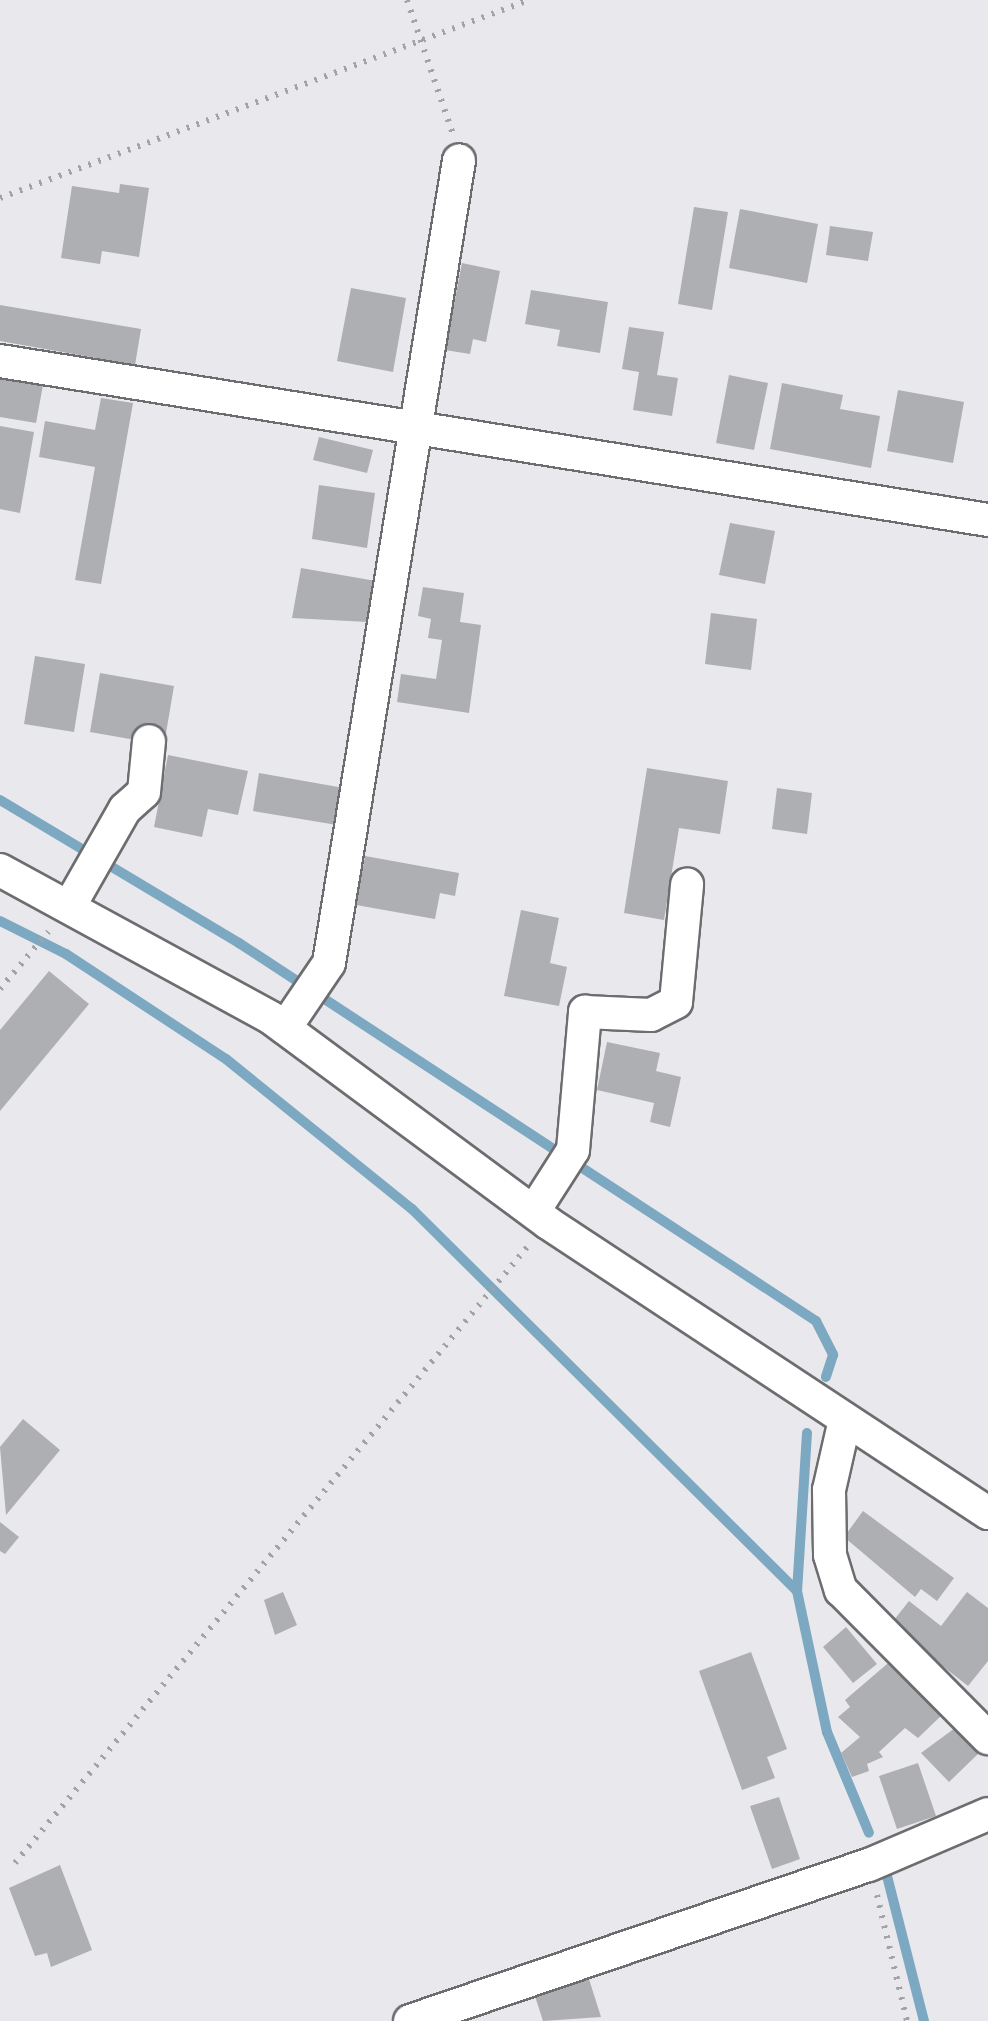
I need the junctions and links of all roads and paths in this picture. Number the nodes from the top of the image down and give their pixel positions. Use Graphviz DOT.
graph roads {
  1 [pos="407,0"];
  2 [pos="529,0"];
  3 [pos="421,40"];
  4 [pos="459,160"];
  5 [pos="0,198"];
  6 [pos="0,361"];
  7 [pos="418,428"];
  8 [pos="988,520"];
  9 [pos="150,741"];
  10 [pos="0,870"];
  11 [pos="687,885"];
  12 [pos="69,907"];
  13 [pos="0,988"];
  14 [pos="303,1006"];
  15 [pos="541,1217"];
  16 [pos="844,1424"];
  17 [pos="988,1513"];
  18 [pos="988,1738"];
  19 [pos="988,1814"];
  20 [pos="15,1862"];
  21 [pos="869,1865"];
  22 [pos="410,2021"];
  23 [pos="907,2021"];
  1 -- 3 [label="path"];
  2 -- 3 [label="path"];
  3 -- 4 [label="path"];
  3 -- 5 [label="path"];
  4 -- 7 [label="street"];
  6 -- 7 [label="street"];
  7 -- 8 [label="street"];
  7 -- 14 [label="street"];
  9 -- 12 [label="street"];
  10 -- 12 [label="street"];
  11 -- 15 [label="street"];
  12 -- 13 [label="path"];
  12 -- 14 [label="street"];
  14 -- 15 [label="street"];
  15 -- 16 [label="street"];
  15 -- 20 [label="path"];
  16 -- 17 [label="street"];
  16 -- 18 [label="street"];
  19 -- 21 [label="street"];
  21 -- 22 [label="street"];
  21 -- 23 [label="path"];
}
